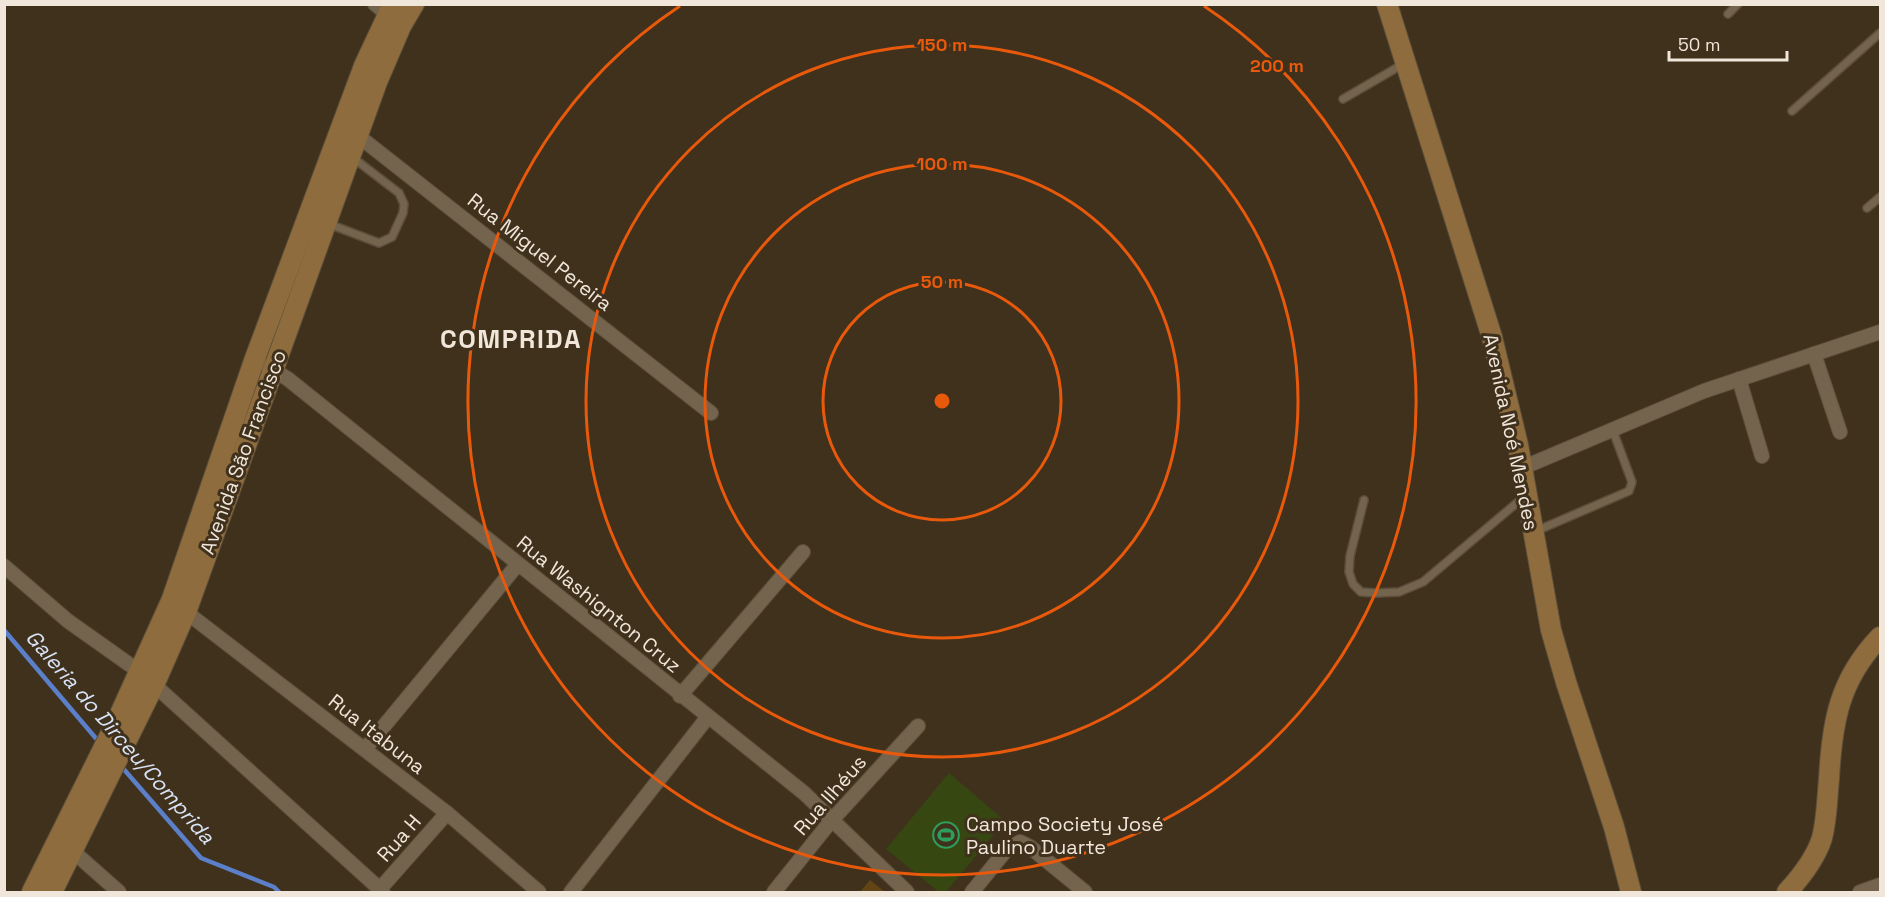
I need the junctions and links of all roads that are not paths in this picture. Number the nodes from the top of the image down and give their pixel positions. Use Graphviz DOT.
graph roads {
  1 [pos="414,4"];
  2 [pos="1387,4"];
  3 [pos="1738,4"];
  4 [pos="389,13"];
  5 [pos="1728,14"];
  6 [pos="1881,33"];
  7 [pos="1407,62"];
  8 [pos="1343,99"];
  9 [pos="1792,111"];
  10 [pos="350,130"];
  11 [pos="350,155"];
  12 [pos="1881,197"];
  13 [pos="1867,208"];
  14 [pos="316,229"];
  15 [pos="1881,332"];
  16 [pos="1814,354"];
  17 [pos="254,361"];
  18 [pos="273,369"];
  19 [pos="1739,379"];
  20 [pos="711,413"];
  21 [pos="1613,431"];
  22 [pos="1840,432"];
  23 [pos="1762,456"];
  24 [pos="1522,468"];
  25 [pos="1526,495"];
  26 [pos="1365,500"];
  27 [pos="1533,532"];
  28 [pos="803,552"];
  29 [pos="518,564"];
  30 [pos="4,566"];
  31 [pos="186,612"];
  32 [pos="1881,637"];
  33 [pos="140,672"];
  34 [pos="154,686"];
  35 [pos="680,696"];
  36 [pos="707,718"];
  37 [pos="918,726"];
  38 [pos="114,747"];
  39 [pos="365,748"];
  40 [pos="447,813"];
  41 [pos="831,821"];
  42 [pos="1614,827"];
  43 [pos="65,844"];
  44 [pos="1881,885"];
  45 [pos="381,891"];
  46 [pos="32,892"];
  47 [pos="52,892"];
  48 [pos="119,892"];
  49 [pos="539,892"];
  50 [pos="571,892"];
  51 [pos="774,892"];
  52 [pos="907,892"];
  53 [pos="972,892"];
  54 [pos="1085,892"];
  55 [pos="1631,892"];
  56 [pos="1645,892"];
  57 [pos="1787,892"];
  58 [pos="1860,892"];
  1 -- 4 [label="street, Avenida São Francisco"];
  2 -- 7 [label="street, Avenida Noé Mendes"];
  3 -- 5 [label="lane"];
  4 -- 10 [label="street, Avenida São Francisco"];
  6 -- 9 [label="lane"];
  7 -- 8 [label="lane"];
  7 -- 24 [label="street, Avenida Noé Mendes"];
  10 -- 11 [label="street, Avenida São Francisco"];
  10 -- 14 [label="street, Avenida São Francisco"];
  10 -- 20 [label="street, Rua Miguel Pereira"];
  11 -- 14 [label="street, Avenida São Francisco"];
  11 -- 14 [label="lane"];
  12 -- 13 [label="lane"];
  14 -- 17 [label="street, Avenida São Francisco"];
  14 -- 18 [label="street, Avenida São Francisco"];
  15 -- 16 [label="street"];
  16 -- 19 [label="street"];
  16 -- 22 [label="street"];
  17 -- 18 [label="street, Rua Washignton Cruz"];
  17 -- 33 [label="street, Avenida São Francisco"];
  18 -- 29 [label="street, Rua Washignton Cruz"];
  18 -- 31 [label="street, Avenida São Francisco"];
  19 -- 21 [label="street"];
  19 -- 23 [label="street"];
  21 -- 24 [label="street"];
  21 -- 27 [label="lane"];
  24 -- 25 [label="street, Avenida Noé Mendes"];
  25 -- 26 [label="lane"];
  25 -- 27 [label="street, Avenida Noé Mendes"];
  27 -- 42 [label="street, Avenida Noé Mendes"];
  28 -- 35 [label="street"];
  29 -- 35 [label="street, Rua Washignton Cruz"];
  29 -- 39 [label="street"];
  30 -- 33 [label="street"];
  31 -- 34 [label="street, Avenida São Francisco"];
  31 -- 39 [label="street, Rua Itabuna"];
  32 -- 57 [label="street"];
  33 -- 34 [label="street"];
  33 -- 38 [label="street, Avenida São Francisco"];
  34 -- 38 [label="street, Avenida São Francisco"];
  34 -- 45 [label="street"];
  35 -- 36 [label="street, Rua Washignton Cruz"];
  36 -- 41 [label="street, Rua Washignton Cruz"];
  36 -- 50 [label="street"];
  37 -- 41 [label="street, Rua Ilhéus"];
  38 -- 43 [label="street, Avenida São Francisco"];
  39 -- 40 [label="street, Rua Itabuna"];
  40 -- 45 [label="street, Rua H"];
  40 -- 49 [label="street, Rua Itabuna"];
  41 -- 51 [label="street, Rua Ilhéus"];
  41 -- 52 [label="street, Rua Washignton Cruz"];
  42 -- 55 [label="street, Avenida Noé Mendes"];
  42 -- 56 [label="street, Avenida Noé Mendes"];
  43 -- 46 [label="street, Avenida São Francisco"];
  43 -- 47 [label="street, Avenida São Francisco"];
  43 -- 48 [label="street"];
  44 -- 58 [label="street"];
  53 -- 54 [label="street"];
}
